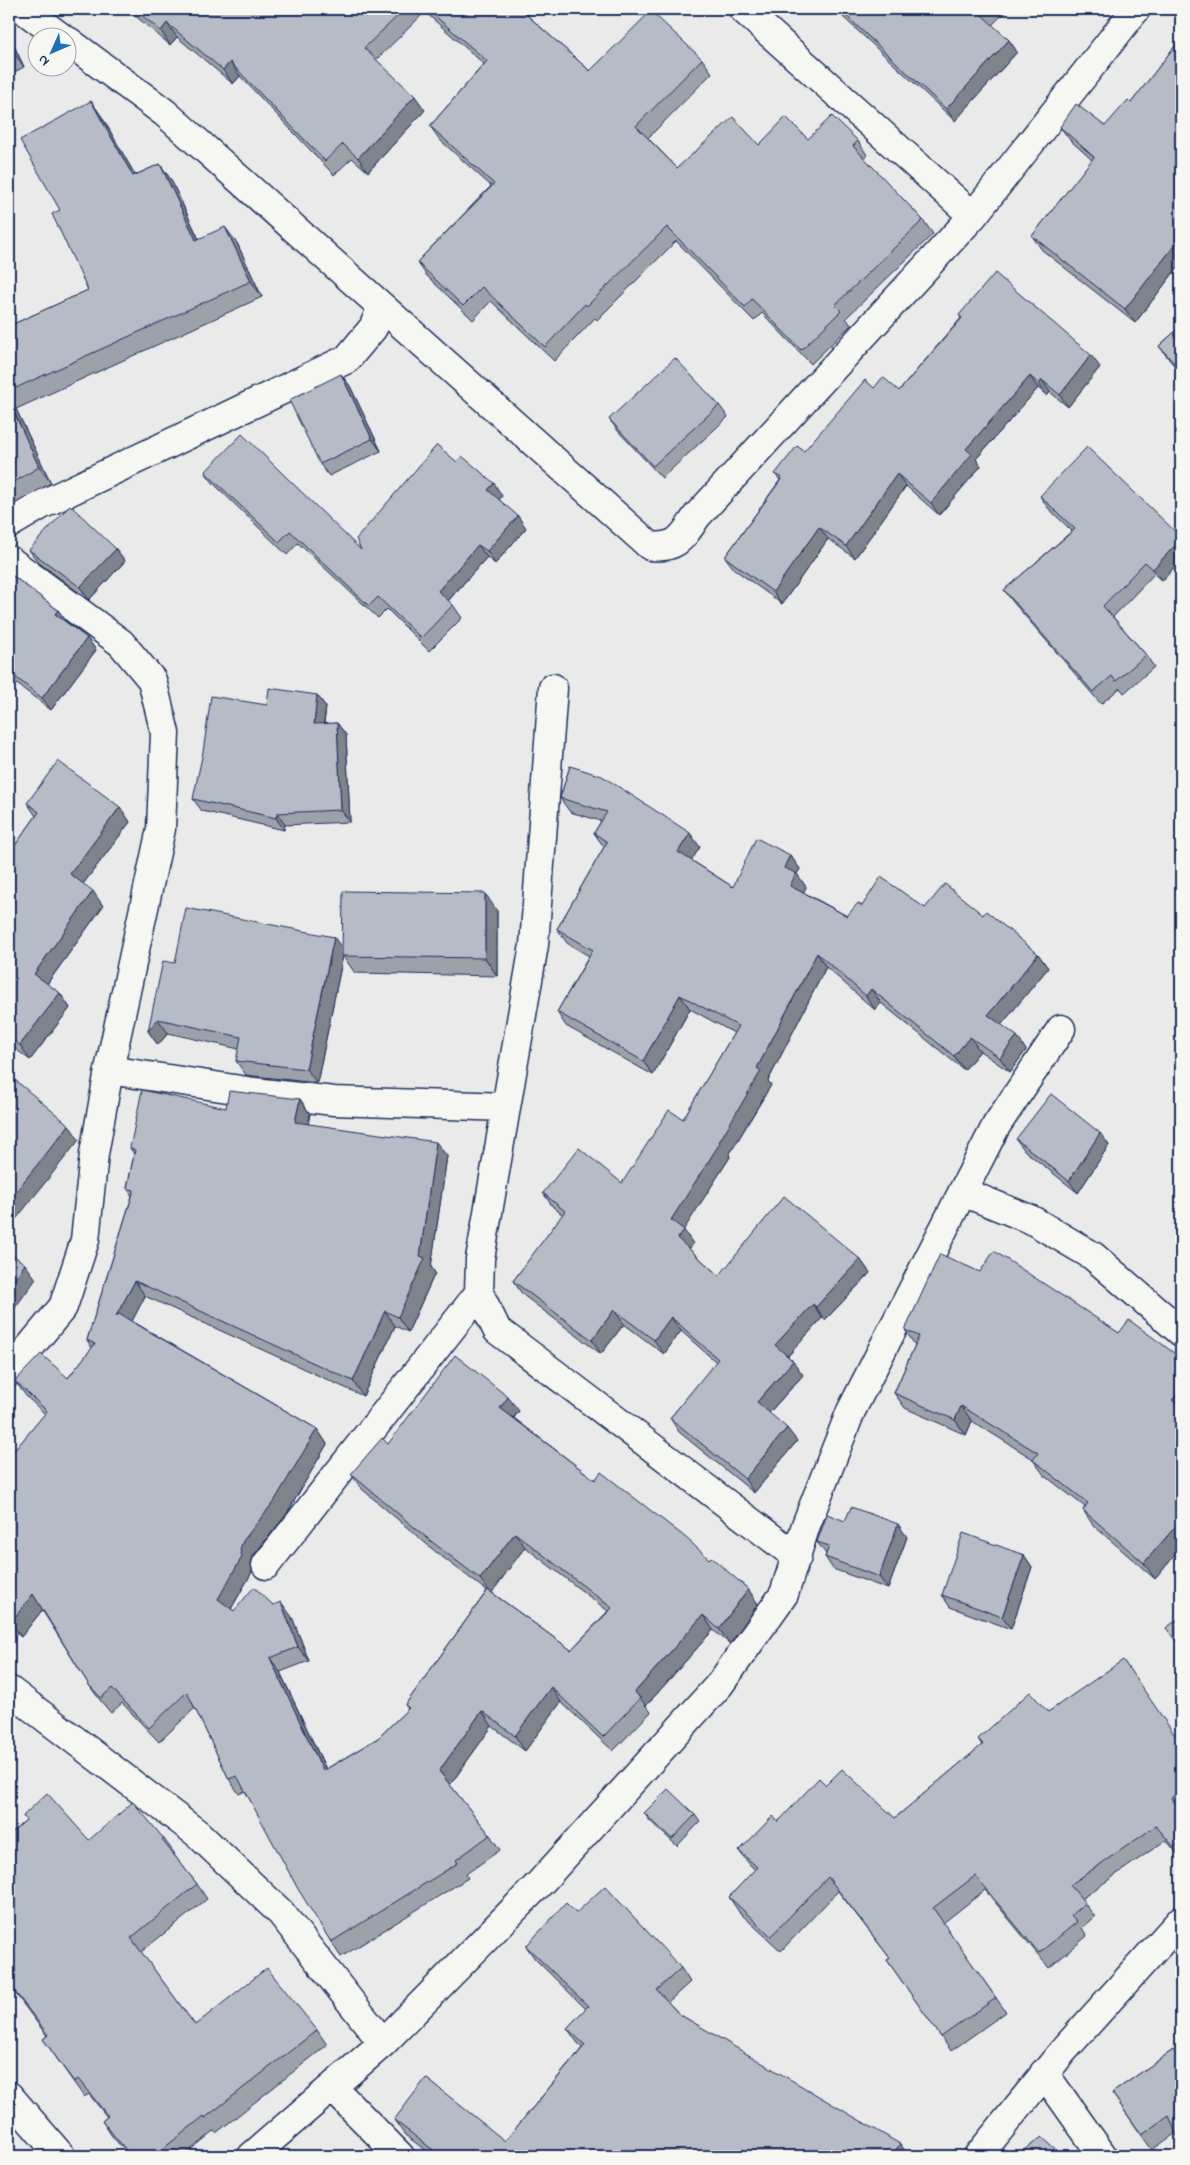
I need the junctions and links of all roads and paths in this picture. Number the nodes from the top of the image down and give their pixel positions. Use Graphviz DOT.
graph roads {
  1 [pos="23,9"];
  2 [pos="742,9"];
  3 [pos="1136,9"];
  4 [pos="49,28"];
  5 [pos="78,48"];
  6 [pos="973,216"];
  7 [pos="382,307"];
  8 [pos="9,524"];
  9 [pos="9,560"];
  10 [pos="553,688"];
  11 [pos="1061,1029"];
  12 [pos="109,1070"];
  13 [pos="506,1107"];
  14 [pos="963,1192"];
  15 [pos="479,1293"];
  16 [pos="1181,1332"];
  17 [pos="9,1372"];
  18 [pos="796,1557"];
  19 [pos="266,1564"];
  20 [pos="9,1690"];
  21 [pos="1181,1920"];
  22 [pos="384,2043"];
  23 [pos="1044,2073"];
  24 [pos="333,2088"];
  25 [pos="9,2096"];
  26 [pos="62,2156"];
  27 [pos="252,2156"];
  28 [pos="400,2156"];
  29 [pos="978,2156"];
  30 [pos="1103,2156"];
  1 -- 4 [label="street"];
  2 -- 6 [label="street"];
  3 -- 6 [label="street"];
  5 -- 7 [label="street"];
  6 -- 7 [label="street"];
  7 -- 8 [label="street"];
  9 -- 12 [label="street"];
  10 -- 13 [label="street"];
  11 -- 14 [label="street"];
  12 -- 13 [label="street"];
  12 -- 17 [label="street"];
  13 -- 15 [label="street"];
  14 -- 16 [label="street"];
  14 -- 18 [label="street"];
  15 -- 18 [label="street"];
  15 -- 19 [label="street"];
  18 -- 22 [label="street"];
  20 -- 22 [label="street"];
  21 -- 23 [label="street"];
  22 -- 24 [label="street"];
  23 -- 29 [label="street"];
  23 -- 30 [label="street"];
  24 -- 27 [label="street"];
  24 -- 28 [label="street"];
  25 -- 26 [label="street"];
}
